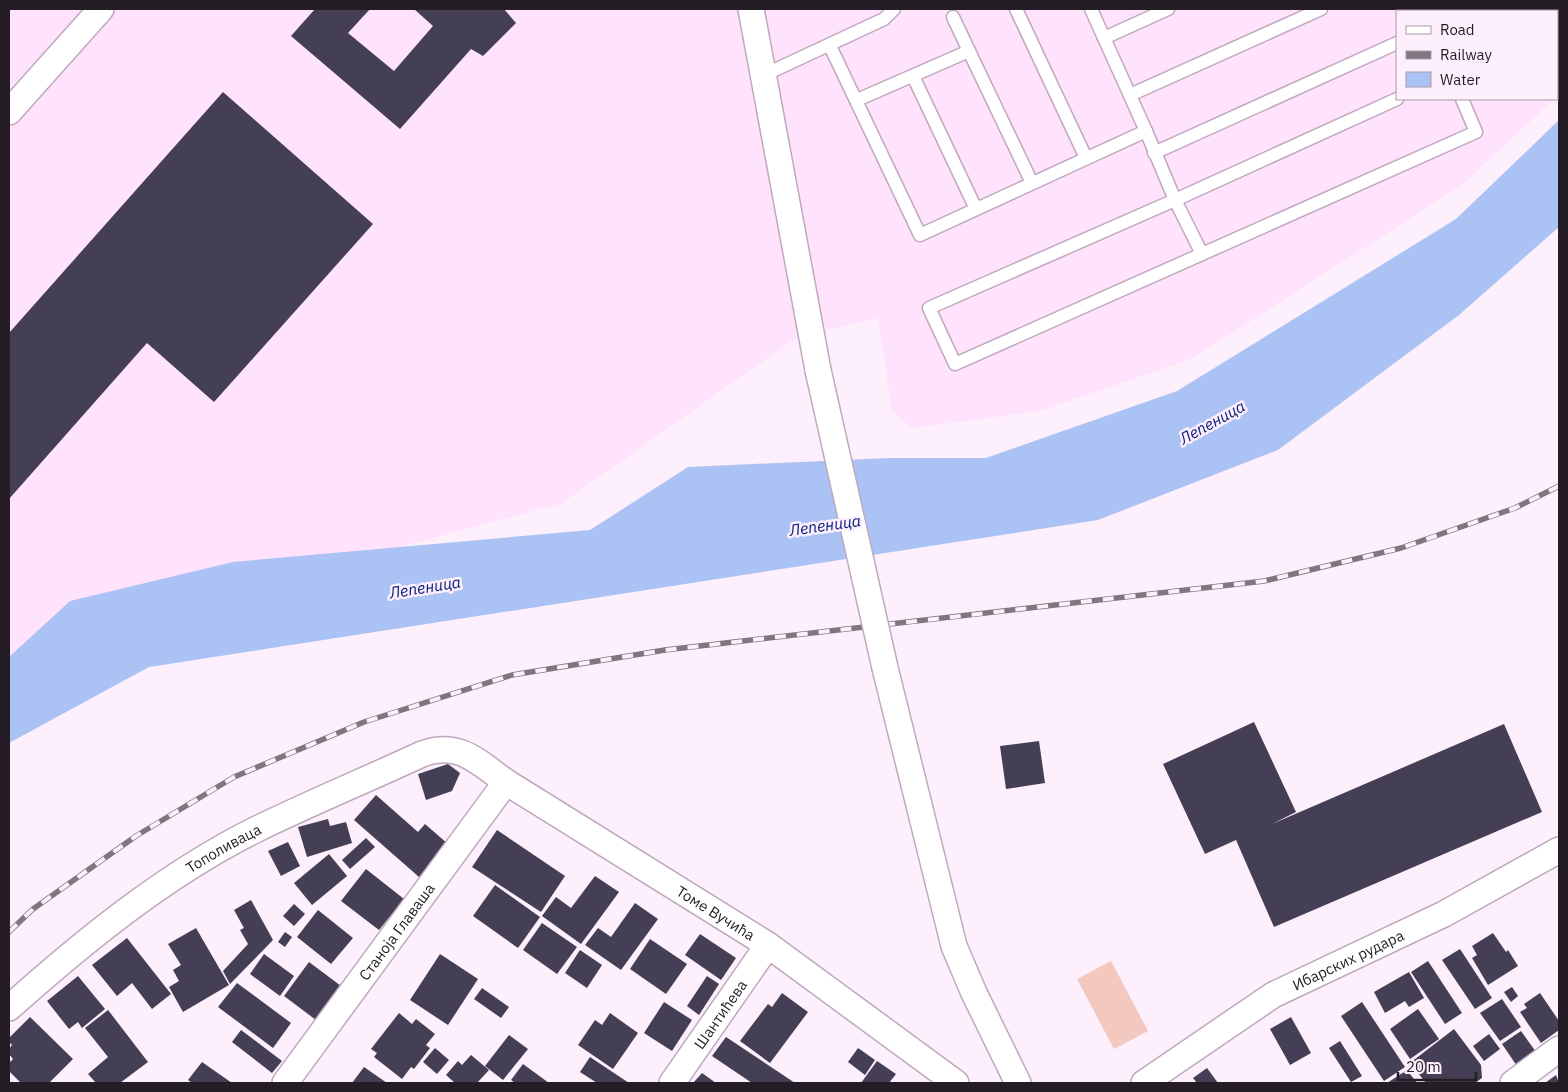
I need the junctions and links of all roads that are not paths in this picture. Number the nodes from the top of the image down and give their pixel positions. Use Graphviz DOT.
graph roads {
  1 [pos="101,9"];
  2 [pos="894,9"];
  3 [pos="1016,9"];
  4 [pos="1091,9"];
  5 [pos="1168,9"];
  6 [pos="1321,9"];
  7 [pos="754,12"];
  8 [pos="953,17"];
  9 [pos="1104,38"];
  10 [pos="1396,43"];
  11 [pos="830,46"];
  12 [pos="969,51"];
  13 [pos="764,75"];
  14 [pos="913,76"];
  15 [pos="1130,95"];
  16 [pos="1396,99"];
  17 [pos="857,100"];
  18 [pos="1462,100"];
  19 [pos="9,112"];
  20 [pos="1146,131"];
  21 [pos="1154,153"];
  22 [pos="1086,158"];
  23 [pos="1032,183"];
  24 [pos="1175,200"];
  25 [pos="976,209"];
  26 [pos="1202,254"];
  27 [pos="466,754"];
  28 [pos="506,782"];
  29 [pos="1559,850"];
  30 [pos="768,945"];
  31 [pos="9,1008"];
  32 [pos="1559,1049"];
  33 [pos="1010,1077"];
  34 [pos="285,1083"];
  35 [pos="672,1083"];
  36 [pos="956,1083"];
  37 [pos="1144,1083"];
  38 [pos="1513,1083"];
  1 -- 19 [label="street"];
  2 -- 11 [label="lane"];
  3 -- 22 [label="lane"];
  4 -- 9 [label="lane"];
  5 -- 9 [label="lane"];
  6 -- 15 [label="lane"];
  7 -- 13 [label="street"];
  8 -- 12 [label="lane"];
  9 -- 15 [label="lane"];
  10 -- 21 [label="lane"];
  11 -- 13 [label="lane"];
  11 -- 17 [label="lane"];
  12 -- 14 [label="lane"];
  12 -- 23 [label="lane"];
  13 -- 33 [label="street, bridge"];
  14 -- 17 [label="lane"];
  14 -- 25 [label="lane"];
  15 -- 20 [label="lane"];
  16 -- 24 [label="lane"];
  17 -- 25 [label="lane"];
  18 -- 26 [label="lane"];
  20 -- 21 [label="lane"];
  20 -- 22 [label="lane"];
  21 -- 24 [label="lane"];
  22 -- 23 [label="lane"];
  23 -- 25 [label="lane"];
  24 -- 26 [label="lane"];
  24 -- 26 [label="lane"];
  27 -- 28 [label="street, Томе Вучића"];
  27 -- 31 [label="street, Тополиваца"];
  28 -- 30 [label="street, Томе Вучића"];
  28 -- 34 [label="street, Станоја Главаша"];
  29 -- 37 [label="street, Ибарских рудара"];
  30 -- 35 [label="street, Шантићева"];
  30 -- 36 [label="street, Томе Вучића"];
  32 -- 38 [label="street"];
}
